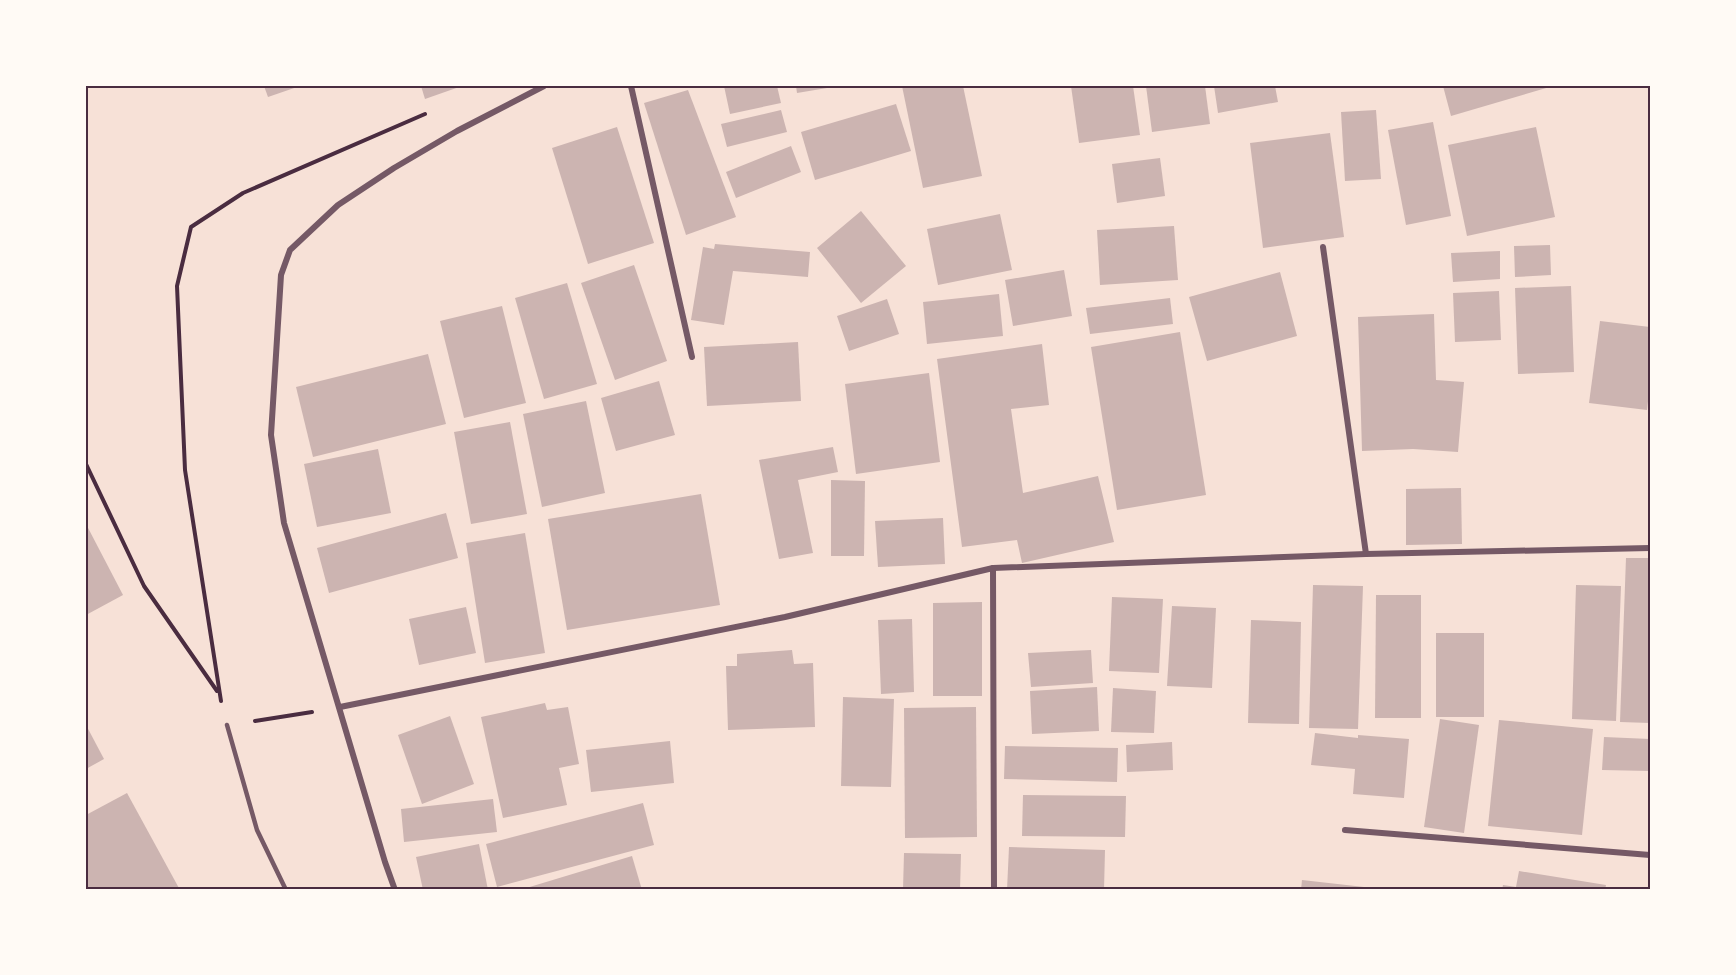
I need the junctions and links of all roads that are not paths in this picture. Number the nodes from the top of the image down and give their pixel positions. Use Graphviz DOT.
graph roads {
  1 [pos="544,86"];
  2 [pos="631,86"];
  3 [pos="1323,247"];
  4 [pos="692,357"];
  5 [pos="1650,548"];
  6 [pos="1366,554"];
  7 [pos="993,568"];
  8 [pos="340,707"];
  9 [pos="227,725"];
  10 [pos="1346,830"];
  11 [pos="1650,855"];
  12 [pos="286,890"];
  13 [pos="395,890"];
  14 [pos="994,890"];
  1 -- 8 [label="street"];
  2 -- 4 [label="street"];
  3 -- 6 [label="street"];
  5 -- 6 [label="street"];
  6 -- 7 [label="street"];
  7 -- 8 [label="street"];
  7 -- 14 [label="street"];
  8 -- 13 [label="street"];
  9 -- 12 [label="lane"];
  10 -- 11 [label="street"];
}
